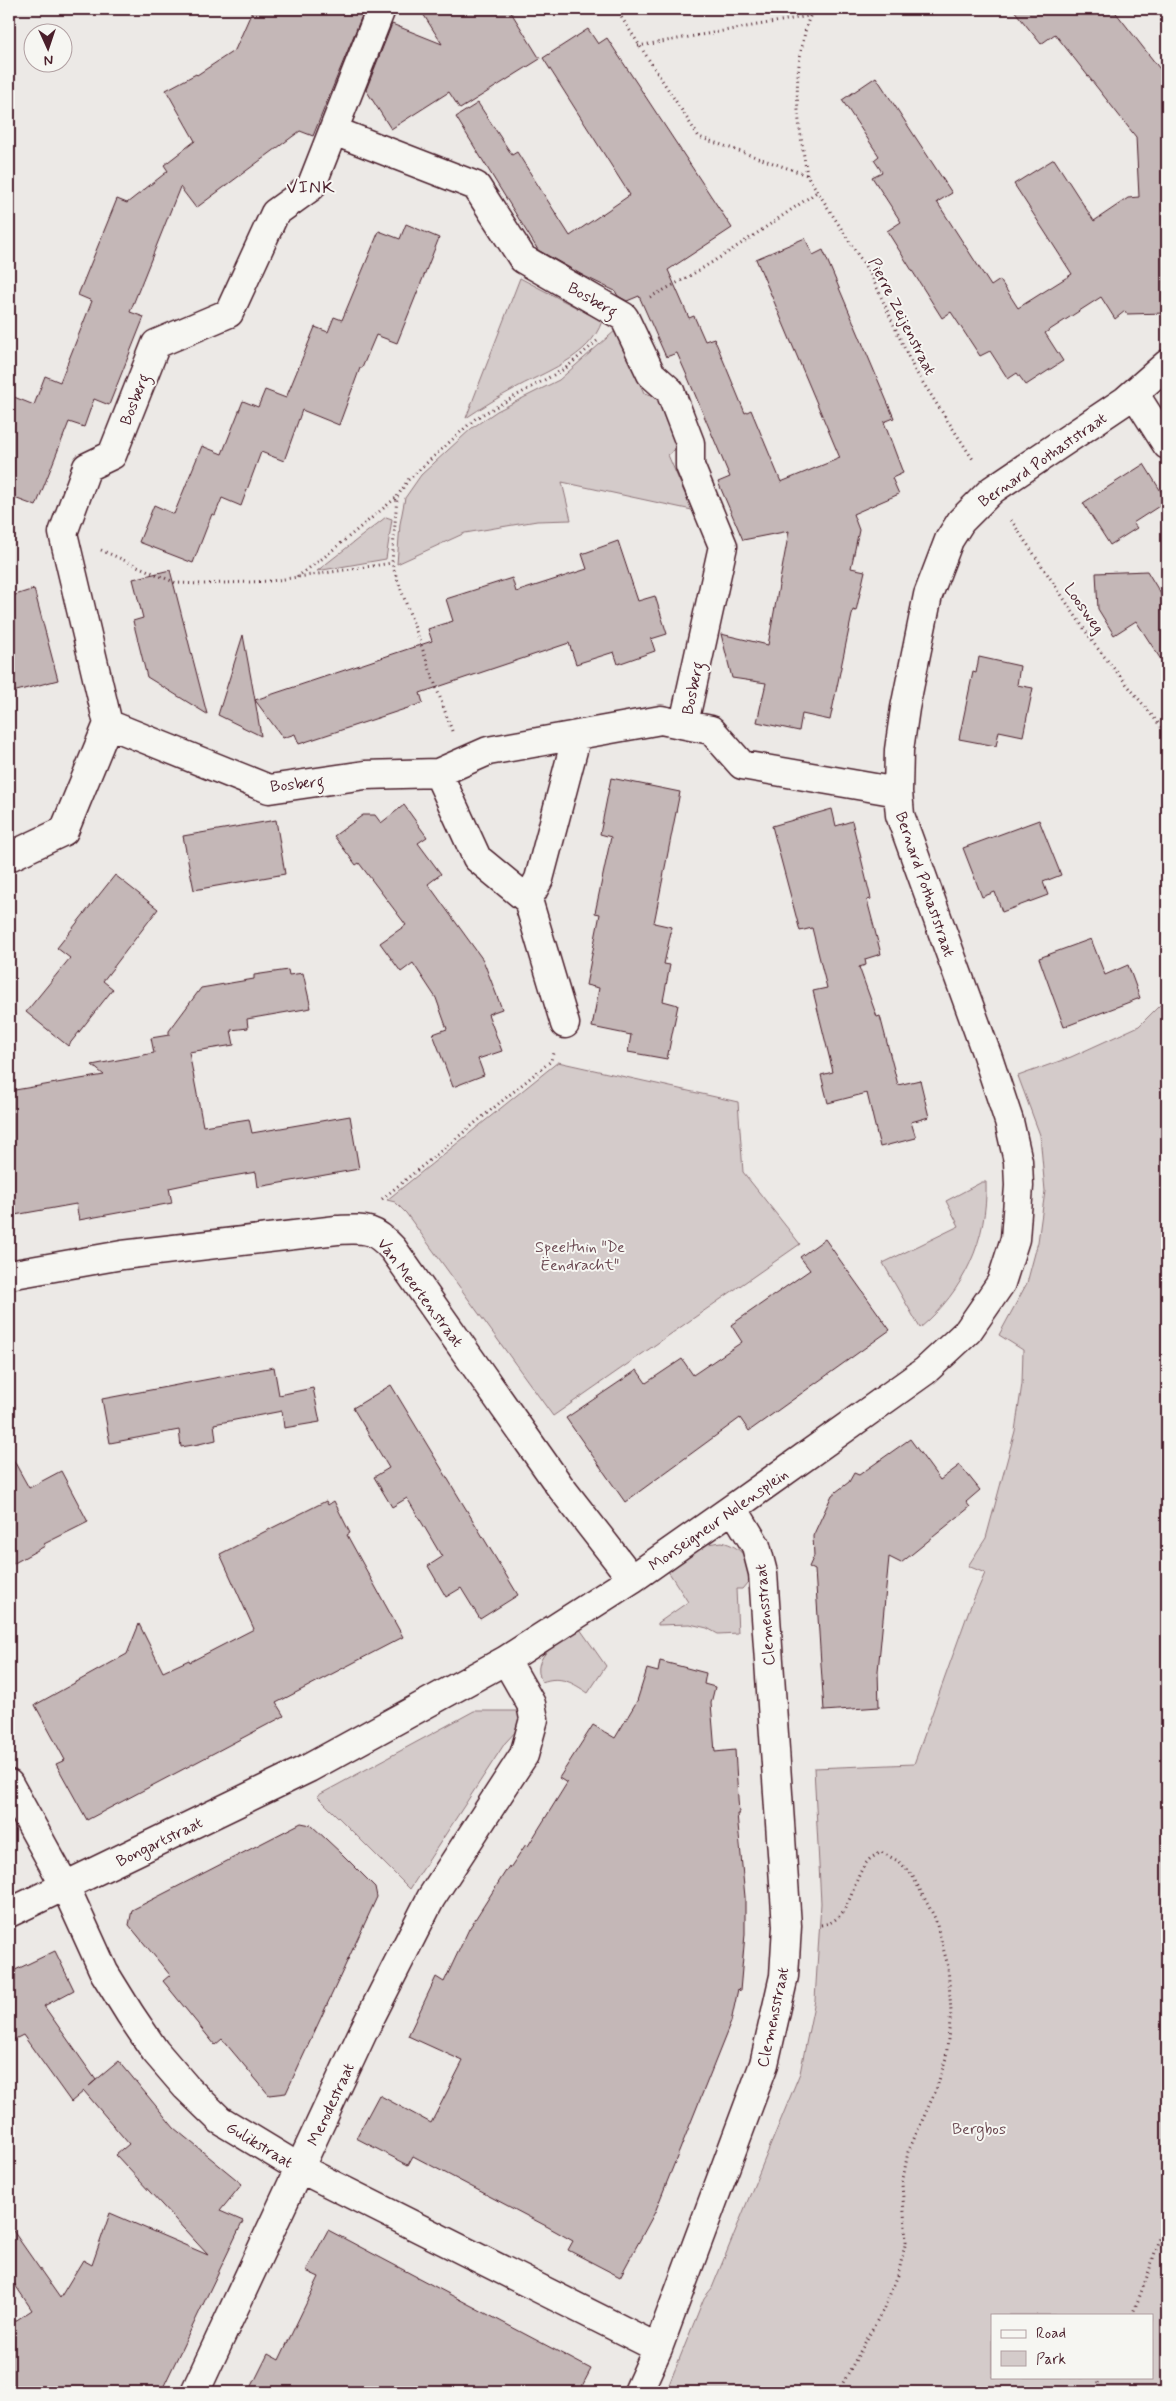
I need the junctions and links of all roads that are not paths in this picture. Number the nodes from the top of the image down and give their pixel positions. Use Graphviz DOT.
graph roads {
  1 [pos="382,9"];
  2 [pos="334,131"];
  3 [pos="1167,364"];
  4 [pos="1134,393"];
  5 [pos="1167,445"];
  6 [pos="684,723"];
  7 [pos="108,724"];
  8 [pos="577,735"];
  9 [pos="438,773"];
  10 [pos="898,792"];
  11 [pos="9,858"];
  12 [pos="528,900"];
  13 [pos="565,1024"];
  14 [pos="9,1275"];
  15 [pos="925,1371"];
  16 [pos="733,1508"];
  17 [pos="632,1579"];
  18 [pos="506,1660"];
  19 [pos="309,1768"];
  20 [pos="9,1784"];
  21 [pos="65,1886"];
  22 [pos="9,1913"];
  23 [pos="301,2169"];
  24 [pos="658,2348"];
  25 [pos="194,2392"];
  26 [pos="638,2392"];
  1 -- 2 [label="street, Bosberg"];
  2 -- 6 [label="street, Bosberg"];
  2 -- 7 [label="street, Bosberg"];
  3 -- 4 [label="street, Bernard Pothaststraat"];
  4 -- 5 [label="street"];
  4 -- 10 [label="street, Bernard Pothaststraat"];
  6 -- 8 [label="street, Bosberg"];
  6 -- 10 [label="street, Bosberg"];
  7 -- 9 [label="street, Bosberg"];
  7 -- 11 [label="street"];
  8 -- 9 [label="street, Bosberg"];
  8 -- 12 [label="street"];
  9 -- 12 [label="street"];
  10 -- 15 [label="street, Bernard Pothaststraat"];
  12 -- 13 [label="street"];
  14 -- 17 [label="street, Van Meertenstraat"];
  15 -- 16 [label="street, Monseigneur Nolensplein"];
  16 -- 17 [label="street, Monseigneur Nolensplein"];
  16 -- 24 [label="street, Clemensstraat"];
  17 -- 18 [label="street, Monseigneur Nolensplein"];
  18 -- 19 [label="street, Monseigneur Nolensplein"];
  18 -- 23 [label="street, Merodestraat"];
  19 -- 21 [label="street, Bongartstraat"];
  20 -- 21 [label="street, Gulikstraat"];
  21 -- 22 [label="street, Bongartstraat"];
  21 -- 23 [label="street, Gulikstraat"];
  23 -- 24 [label="street, Gulikstraat"];
  23 -- 25 [label="street, Merodestraat"];
  24 -- 26 [label="street, Clemensstraat"];
}
